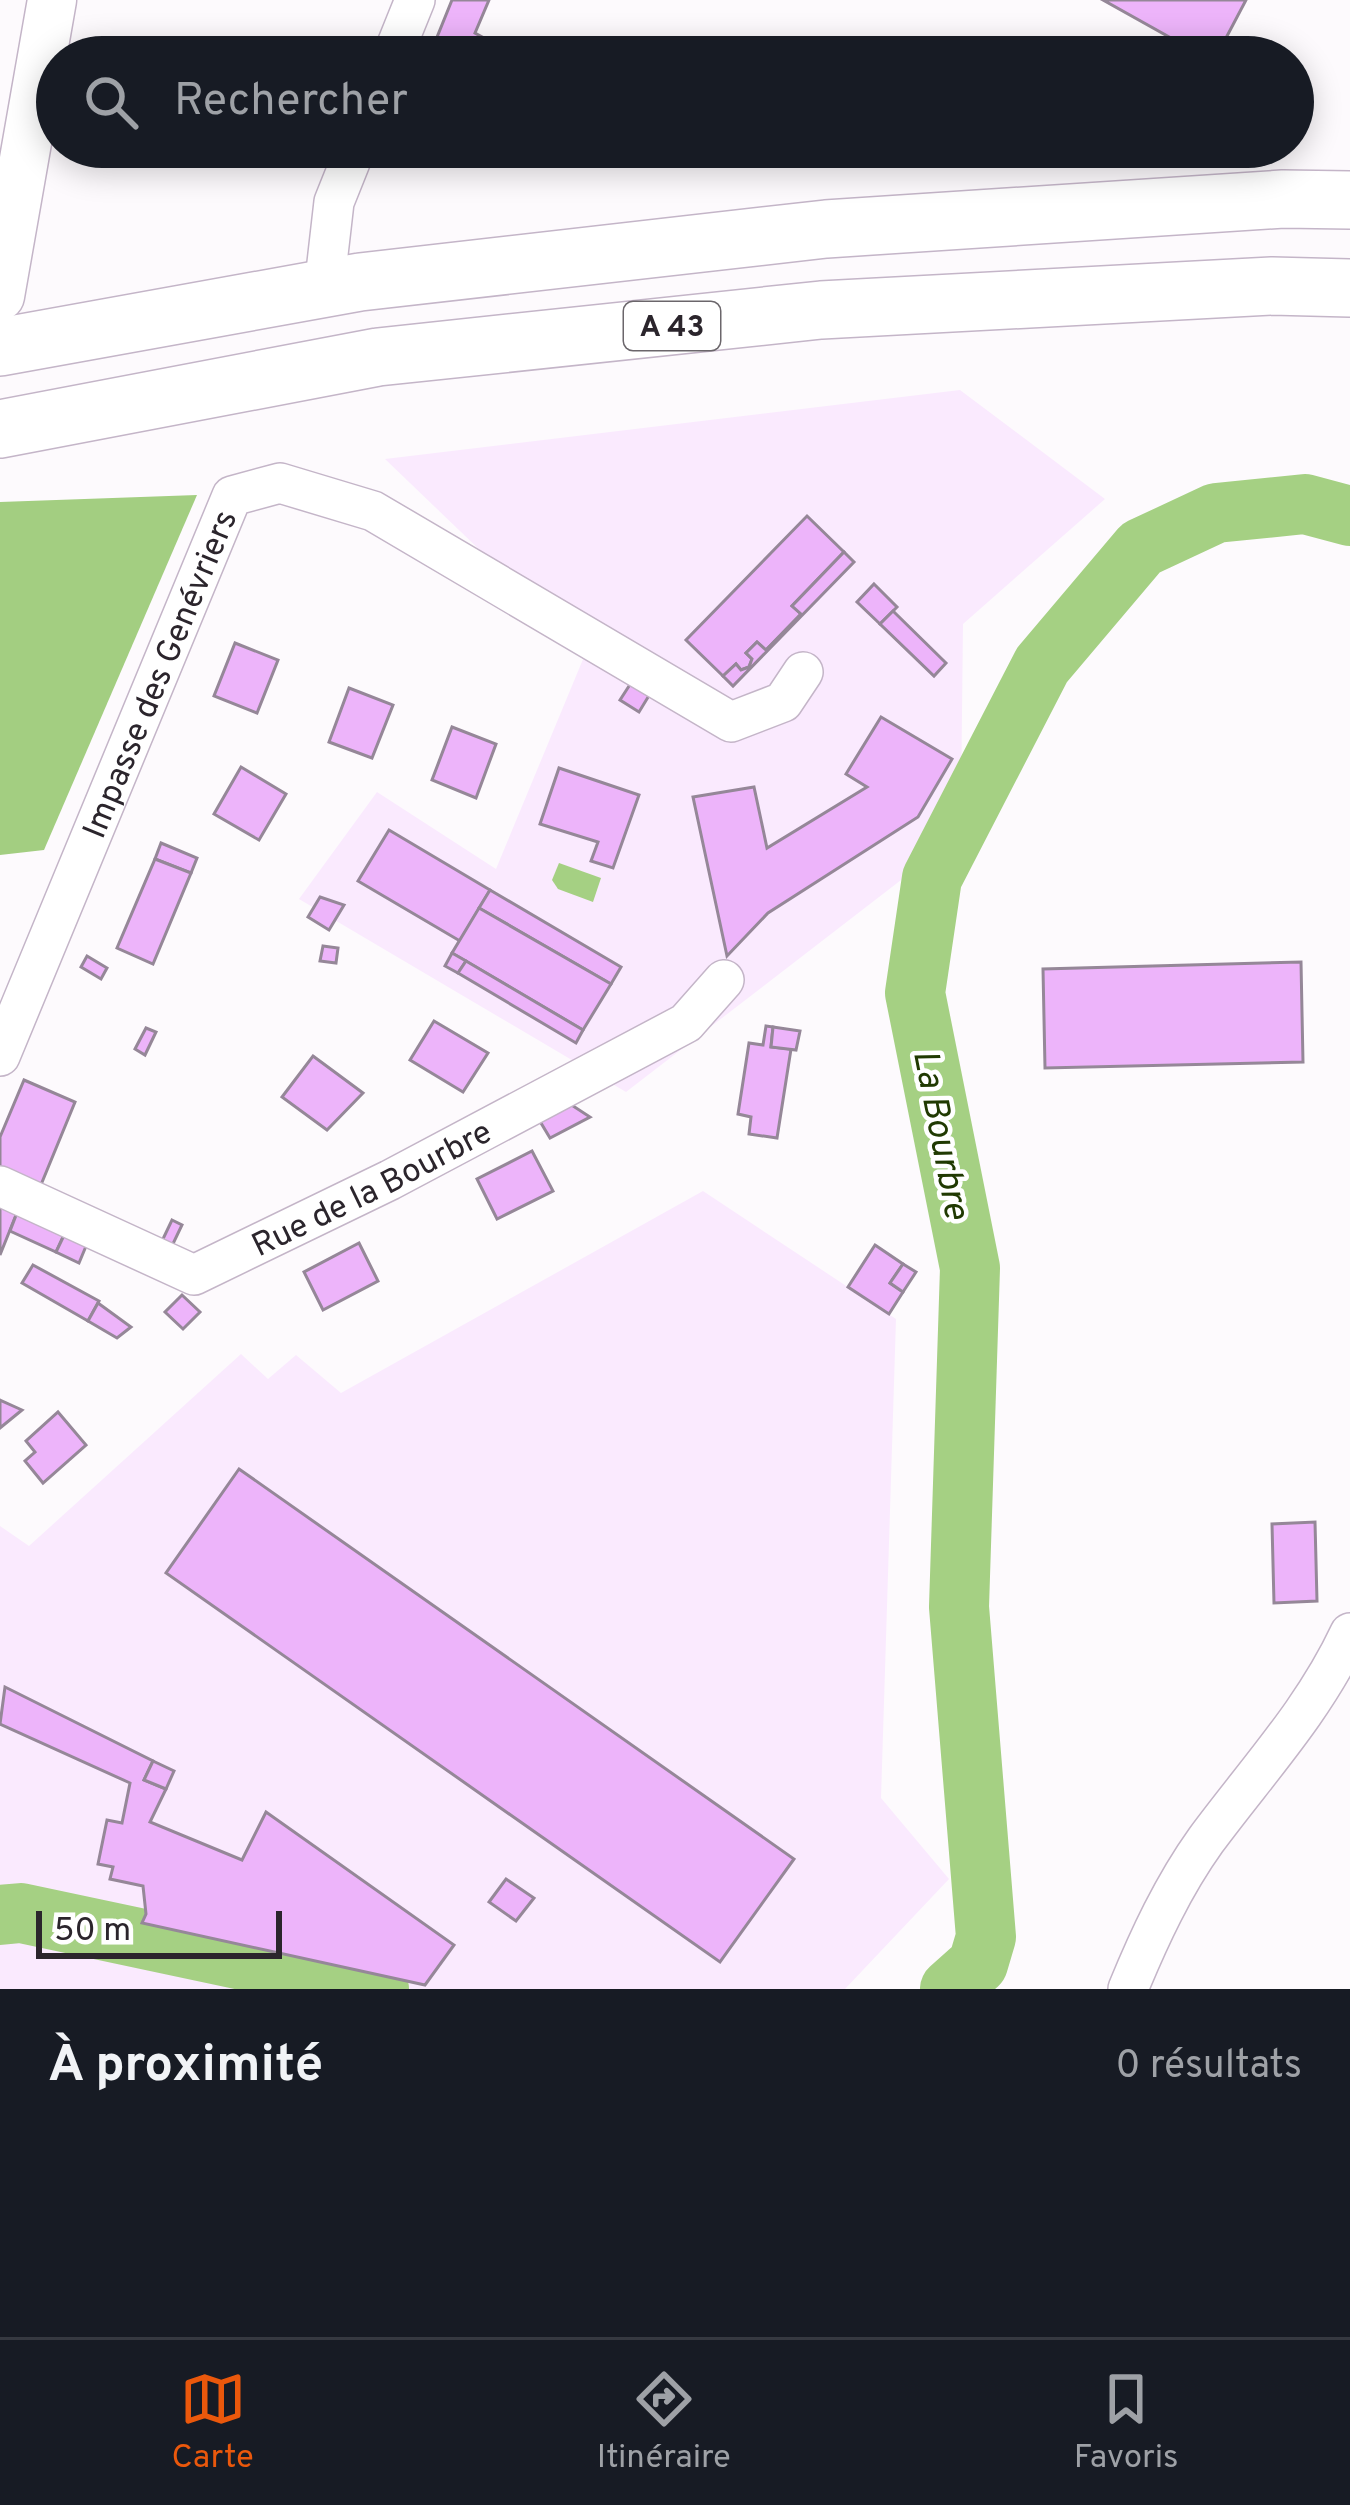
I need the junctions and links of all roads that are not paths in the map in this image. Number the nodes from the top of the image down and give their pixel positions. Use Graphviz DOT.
graph roads {
  1 [pos="52,0"];
  2 [pos="415,0"];
  3 [pos="46,36"];
  4 [pos="400,36"];
  5 [pos="36,95"];
  6 [pos="348,168"];
  7 [pos="1350,200"];
  8 [pos="1350,288"];
  9 [pos="324,289"];
  10 [pos="0,296"];
  11 [pos="0,347"];
  12 [pos="0,429"];
  13 [pos="803,672"];
  14 [pos="724,980"];
  15 [pos="0,1055"];
  16 [pos="0,1186"];
  17 [pos="1350,1634"];
  18 [pos="1128,1989"];
  1 -- 3 [label="main road"];
  2 -- 4 [label="street"];
  5 -- 10 [label="main road"];
  6 -- 9 [label="street"];
  7 -- 9 [label="highway"];
  8 -- 12 [label="highway, A 43"];
  9 -- 11 [label="highway"];
  13 -- 15 [label="street, Impasse des Genévriers"];
  14 -- 16 [label="street, Rue de la Bourbre"];
  17 -- 18 [label="street"];
}
